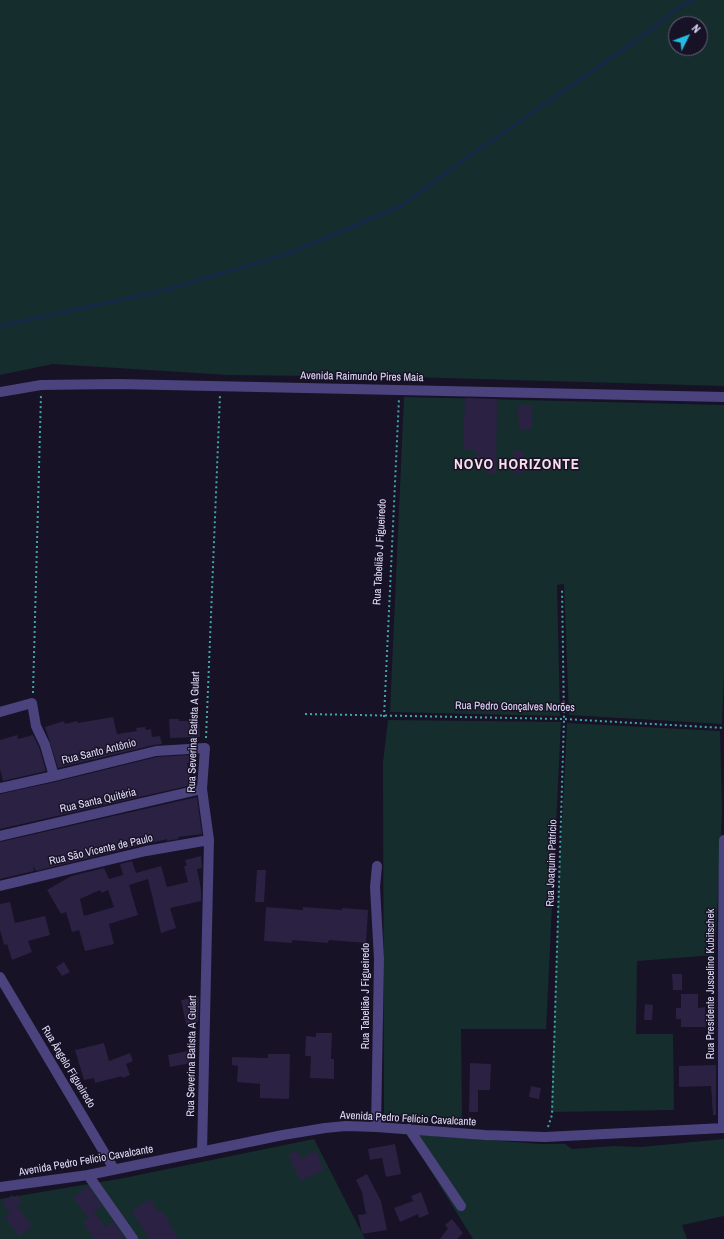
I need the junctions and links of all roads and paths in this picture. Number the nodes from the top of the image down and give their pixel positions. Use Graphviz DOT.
graph roads {
  1 [pos="41,385"];
  2 [pos="220,386"];
  3 [pos="399,389"];
  4 [pos="0,392"];
  5 [pos="724,397"];
  6 [pos="562,589"];
  7 [pos="32,703"];
  8 [pos="0,712"];
  9 [pos="305,714"];
  10 [pos="384,716"];
  11 [pos="564,719"];
  12 [pos="724,728"];
  13 [pos="205,748"];
  14 [pos="54,776"];
  15 [pos="0,786"];
  16 [pos="202,789"];
  17 [pos="0,836"];
  18 [pos="209,840"];
  19 [pos="724,840"];
  20 [pos="377,866"];
  21 [pos="0,886"];
  22 [pos="0,977"];
  23 [pos="376,1127"];
  24 [pos="724,1128"];
  25 [pos="409,1129"];
  26 [pos="545,1137"];
  27 [pos="202,1152"];
  28 [pos="114,1170"];
  29 [pos="88,1175"];
  30 [pos="0,1187"];
  31 [pos="461,1206"];
  32 [pos="133,1239"];
  1 -- 2 [label="street, Avenida Raimundo Pires Maia"];
  1 -- 4 [label="street, Avenida Raimundo Pires Maia"];
  1 -- 7 [label="path"];
  2 -- 3 [label="street, Avenida Raimundo Pires Maia"];
  2 -- 13 [label="path, Rua Severina Batista A Gulart"];
  3 -- 5 [label="street, Avenida Raimundo Pires Maia"];
  3 -- 10 [label="path, Rua Tabelião J Figueiredo"];
  6 -- 11 [label="path, Rua Joaquim Patrício"];
  7 -- 8 [label="street"];
  7 -- 14 [label="street"];
  9 -- 10 [label="path, Rua Pedro Gonçalves Norões"];
  10 -- 11 [label="path, Rua Pedro Gonçalves Norões"];
  11 -- 12 [label="path, Rua Pedro Gonçalves Norões"];
  11 -- 26 [label="path, Rua Joaquim Patrício"];
  13 -- 14 [label="street, Rua Santo Antônio"];
  13 -- 16 [label="street, Rua Severina Batista A Gulart"];
  14 -- 15 [label="street, Rua Santo Antônio"];
  16 -- 17 [label="street, Rua Santa Quitéria"];
  16 -- 18 [label="street, Rua Severina Batista A Gulart"];
  18 -- 21 [label="street, Rua São Vicente de Paulo"];
  18 -- 27 [label="street, Rua Severina Batista A Gulart"];
  19 -- 24 [label="street, Rua Presidente Juscelino Kubitschek"];
  20 -- 23 [label="street, Rua Tabelião J Figueiredo"];
  22 -- 28 [label="street, Rua Ângelo Figueiredo"];
  23 -- 25 [label="street, Avenida Pedro Felício Cavalcante"];
  23 -- 27 [label="street, Avenida Pedro Felício Cavalcante"];
  24 -- 26 [label="street, Avenida Pedro Felício Cavalcante"];
  25 -- 26 [label="street, Avenida Pedro Felício Cavalcante"];
  25 -- 31 [label="street"];
  27 -- 28 [label="street, Avenida Pedro Felício Cavalcante"];
  28 -- 29 [label="street, Avenida Pedro Felício Cavalcante"];
  29 -- 30 [label="street, Avenida Pedro Felício Cavalcante"];
  29 -- 32 [label="street"];
}
